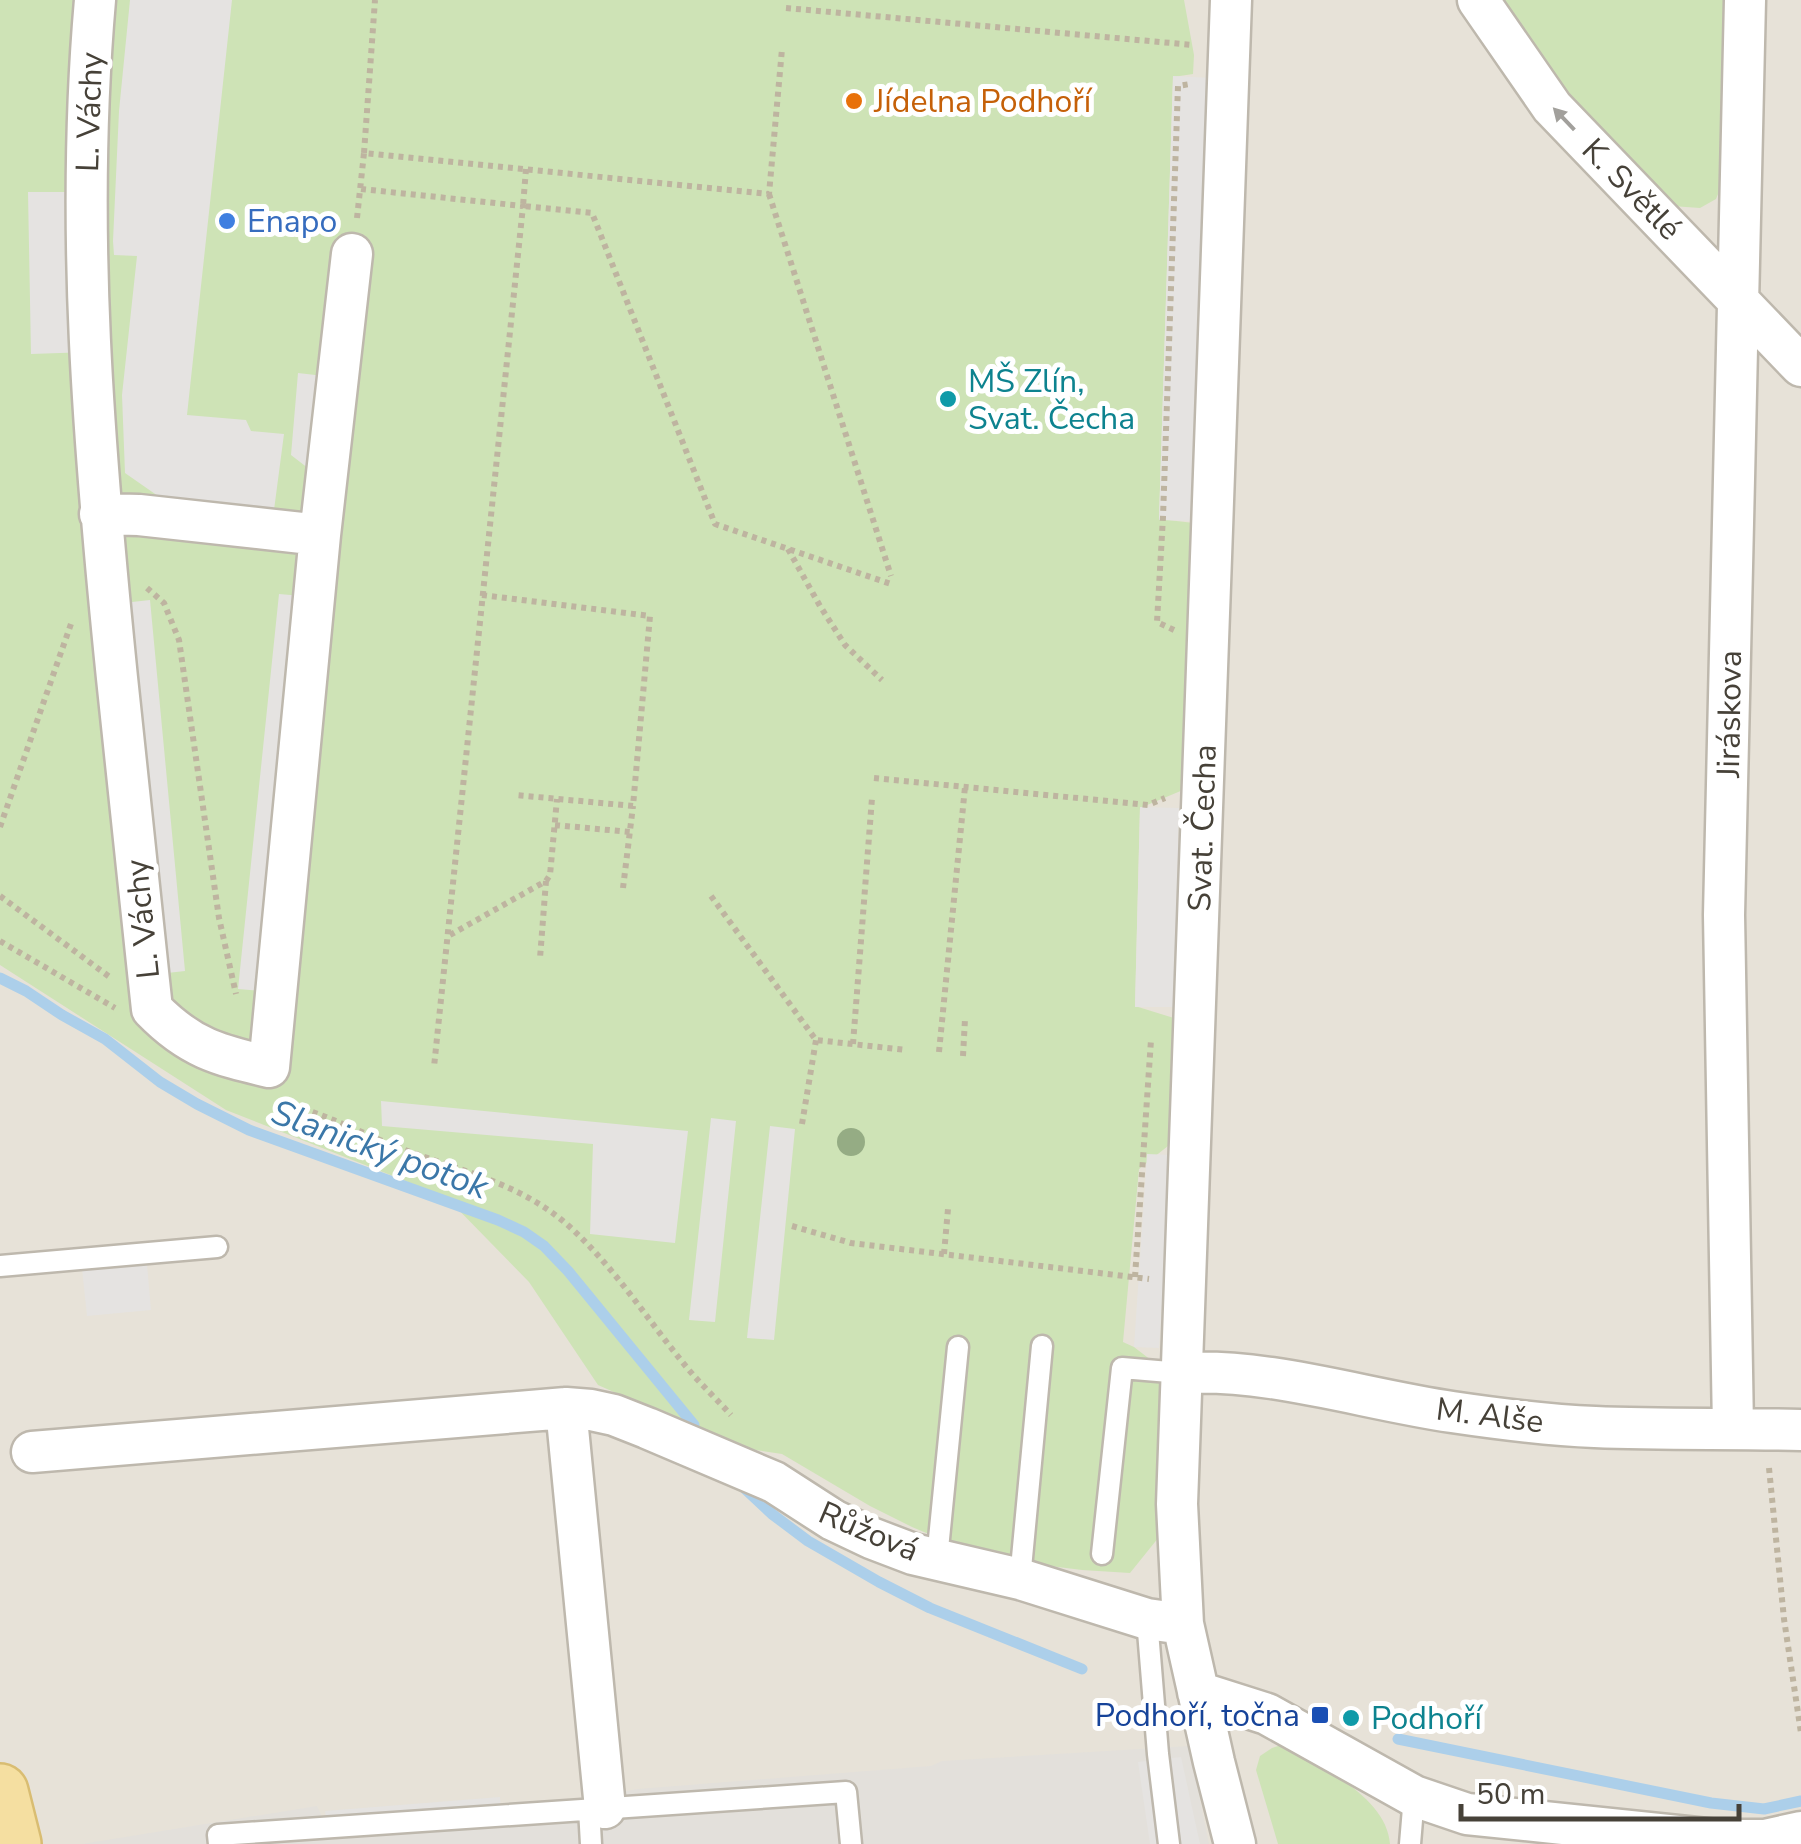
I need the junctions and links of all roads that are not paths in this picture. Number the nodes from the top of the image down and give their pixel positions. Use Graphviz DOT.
graph roads {
  1 [pos="95,0"];
  2 [pos="1230,0"];
  3 [pos="1478,0"];
  4 [pos="1746,0"];
  5 [pos="352,254"];
  6 [pos="1739,300"];
  7 [pos="1801,366"];
  8 [pos="100,514"];
  9 [pos="320,536"];
  10 [pos="217,1247"];
  11 [pos="0,1266"];
  12 [pos="1042,1346"];
  13 [pos="958,1347"];
  14 [pos="1181,1373"];
  15 [pos="566,1408"];
  16 [pos="1733,1428"];
  17 [pos="1801,1430"];
  18 [pos="32,1452"];
  19 [pos="1102,1554"];
  20 [pos="937,1559"];
  21 [pos="1020,1579"];
  22 [pos="1180,1648"];
  23 [pos="0,1792"];
  24 [pos="1414,1796"];
  25 [pos="595,1820"];
  26 [pos="1801,1832"];
  27 [pos="13,1844"];
  28 [pos="219,1844"];
  29 [pos="851,1844"];
  30 [pos="1169,1844"];
  31 [pos="1235,1844"];
  32 [pos="1410,1844"];
  1 -- 8 [label="street, L. Váchy"];
  2 -- 14 [label="street, Svat. Čecha"];
  6 -- 3 [label="street, K. Světlé, one-way"];
  4 -- 6 [label="street, Jiráskova"];
  5 -- 9 [label="street, L. Váchy"];
  6 -- 7 [label="street, K. Světlé"];
  6 -- 16 [label="street, Jiráskova"];
  8 -- 9 [label="street"];
  8 -- 9 [label="street, L. Váchy"];
  10 -- 11 [label="lane"];
  12 -- 21 [label="lane"];
  13 -- 20 [label="lane"];
  14 -- 16 [label="street, M. Alše"];
  14 -- 19 [label="lane"];
  14 -- 22 [label="street, Svat. Čecha"];
  15 -- 18 [label="street, Růžová"];
  15 -- 20 [label="street, Růžová"];
  15 -- 25 [label="street"];
  16 -- 17 [label="street, M. Alše"];
  20 -- 21 [label="street, Růžová"];
  21 -- 22 [label="street, Růžová"];
  22 -- 24 [label="street, Růžová"];
  22 -- 30 [label="lane"];
  22 -- 31 [label="street, Svat. Čecha"];
  23 -- 27 [label="main road"];
  24 -- 26 [label="street, Růžová"];
  24 -- 32 [label="lane"];
  25 -- 28 [label="lane"];
  25 -- 29 [label="lane"];
}
